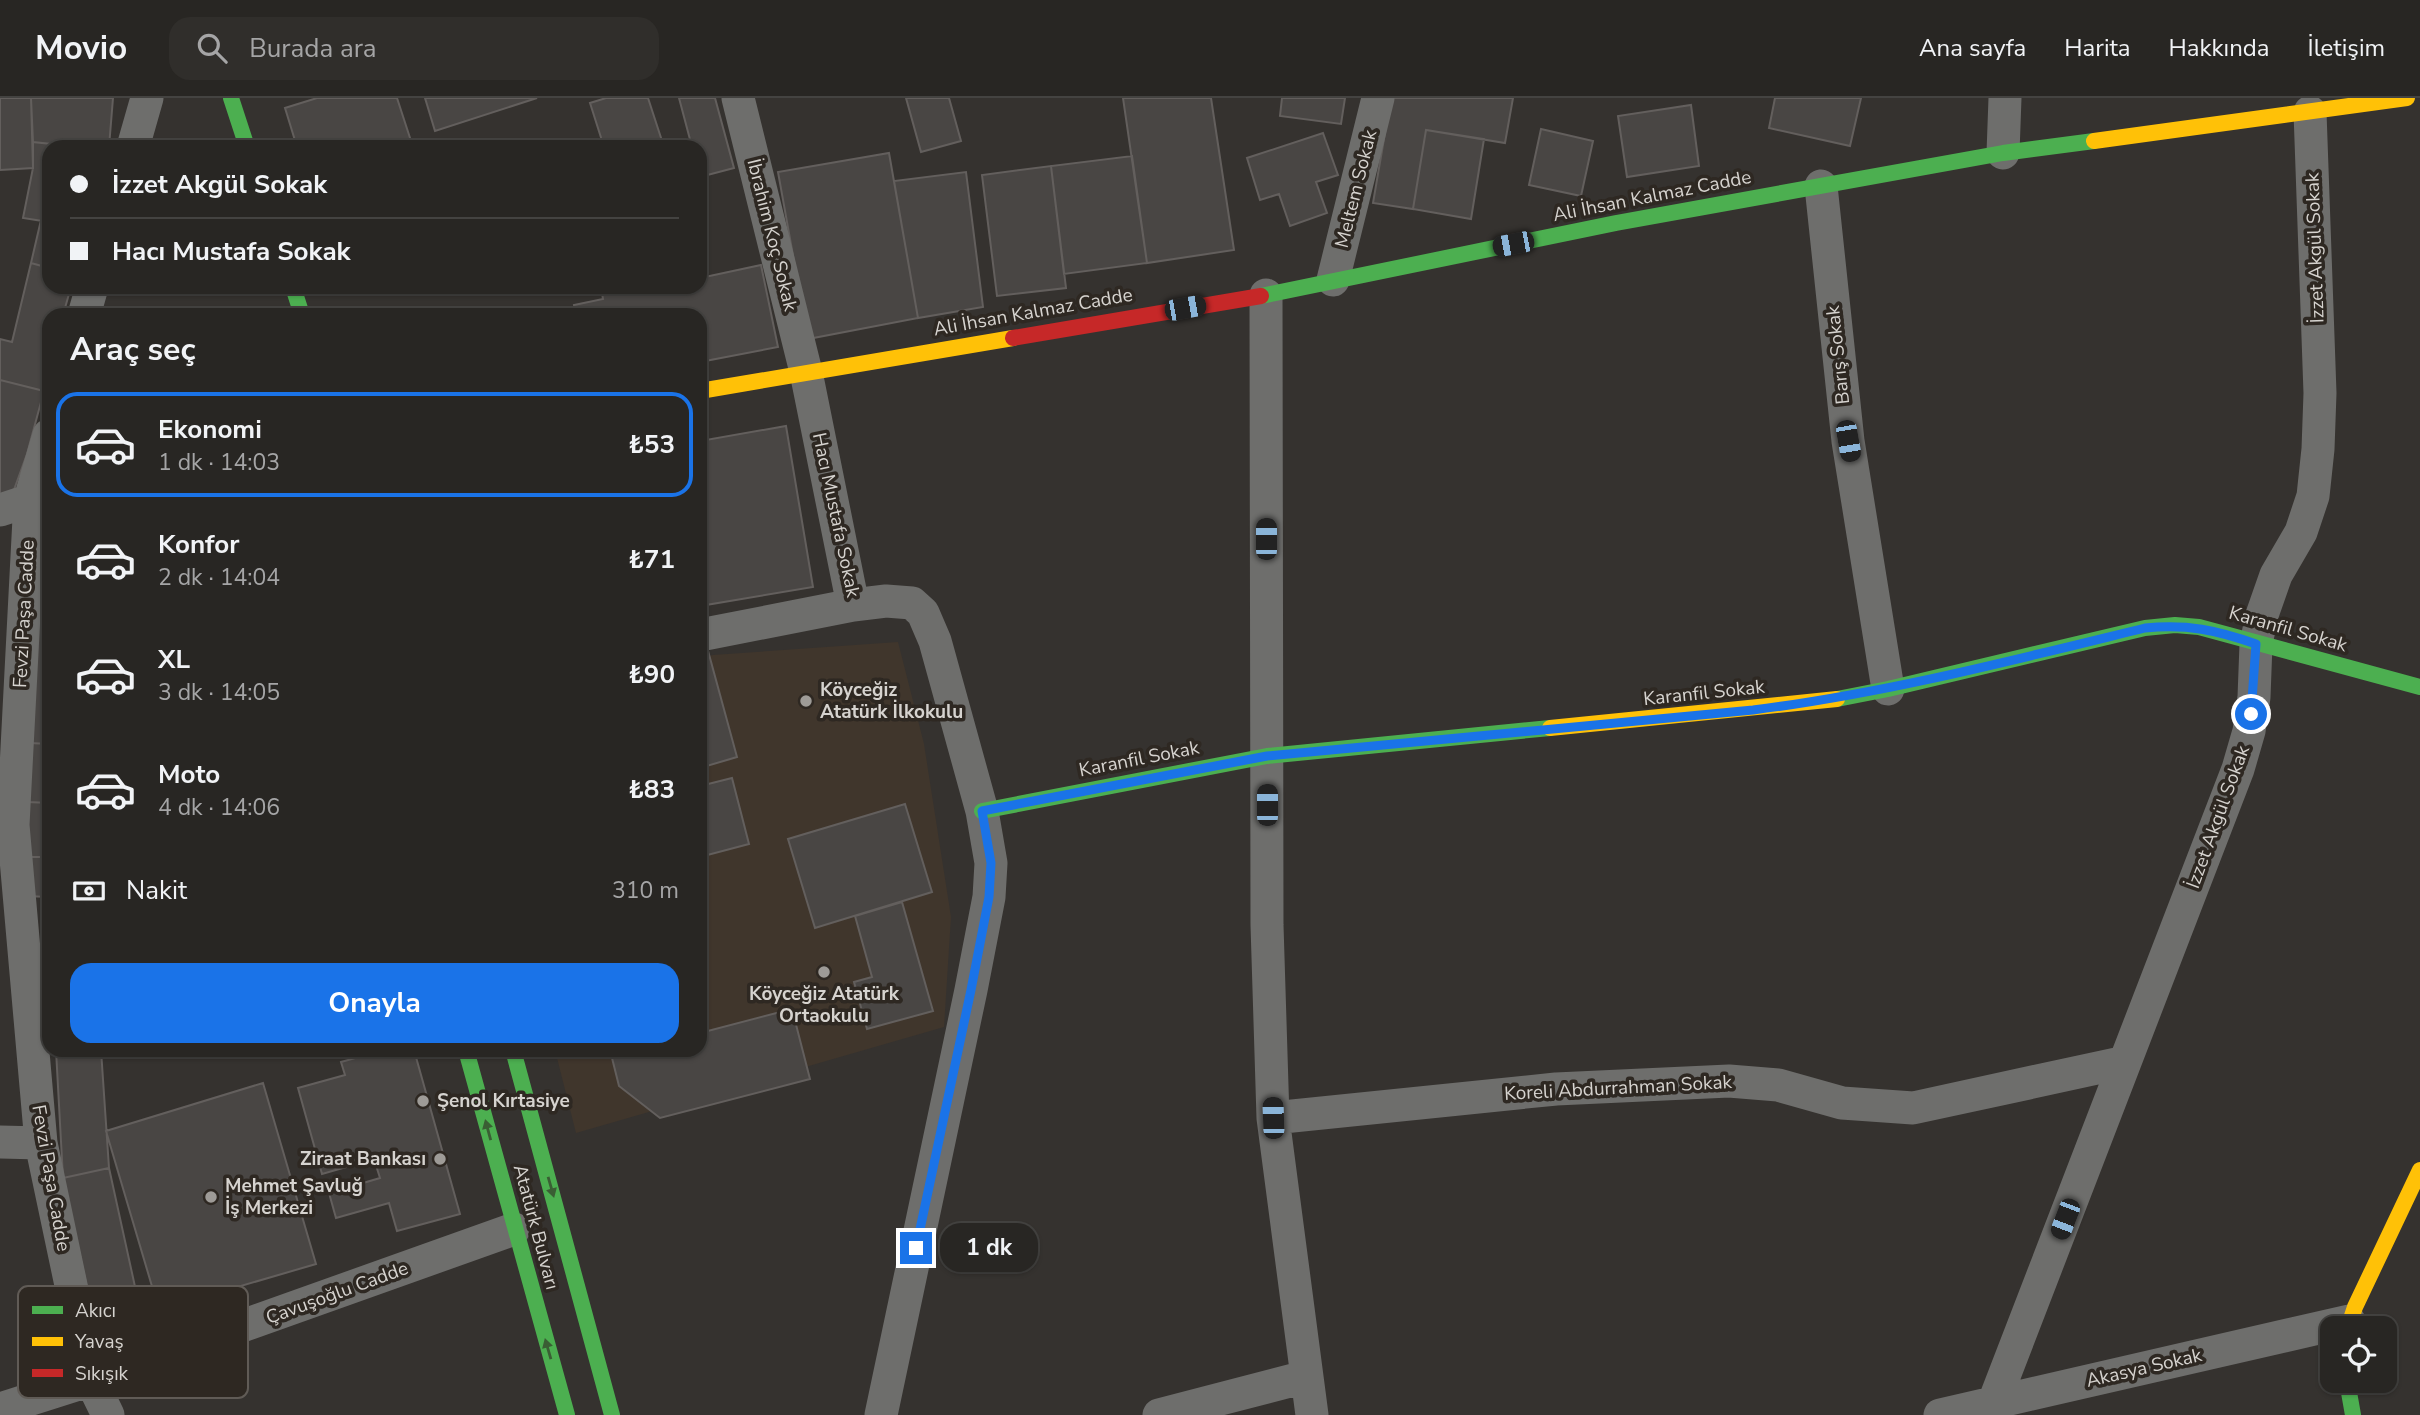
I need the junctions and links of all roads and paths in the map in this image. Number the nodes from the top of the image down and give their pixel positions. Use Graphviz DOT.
graph roads {
  1 [pos="147,98"];
  2 [pos="231,98"];
  3 [pos="738,98"];
  4 [pos="1378,98"];
  5 [pos="2005,98"];
  6 [pos="2407,98"];
  7 [pos="2310,112"];
  8 [pos="135,140"];
  9 [pos="240,140"];
  10 [pos="245,140"];
  11 [pos="2003,153"];
  12 [pos="1821,186"];
  13 [pos="1334,280"];
  14 [pos="1266,295"];
  15 [pos="806,372"];
  16 [pos="707,390"];
  17 [pos="42,455"];
  18 [pos="26,501"];
  19 [pos="853,606"];
  20 [pos="707,634"];
  21 [pos="2256,644"];
  22 [pos="2420,687"];
  23 [pos="1888,689"];
  24 [pos="1267,756"];
  25 [pos="982,811"];
  26 [pos="468,1057"];
  27 [pos="515,1057"];
  28 [pos="2125,1062"];
  29 [pos="1273,1118"];
  30 [pos="0,1142"];
  31 [pos="41,1143"];
  32 [pos="2420,1170"];
  33 [pos="514,1229"];
  34 [pos="71,1286"];
  35 [pos="2353,1316"];
  36 [pos="248,1324"];
  37 [pos="2320,1332"];
  38 [pos="1305,1377"];
  39 [pos="2349,1393"];
  40 [pos="35,1398"];
  41 [pos="100,1398"];
  42 [pos="1992,1408"];
  43 [pos="0,1409"];
  44 [pos="108,1415"];
  45 [pos="567,1415"];
  46 [pos="612,1415"];
  47 [pos="881,1415"];
  48 [pos="1158,1415"];
  49 [pos="1311,1415"];
  50 [pos="1940,1415"];
  51 [pos="2353,1415"];
  1 -- 8 [label="street"];
  2 -- 9 [label="street"];
  2 -- 10 [label="street"];
  3 -- 15 [label="street, İbrahim Koç Sokak"];
  4 -- 13 [label="street, Meltem Sokak"];
  5 -- 11 [label="street"];
  6 -- 7 [label="street, Ali İhsan Kalmaz Cadde"];
  7 -- 11 [label="street, Ali İhsan Kalmaz Cadde"];
  7 -- 21 [label="street, İzzet Akgül Sokak"];
  11 -- 12 [label="street, Ali İhsan Kalmaz Cadde"];
  12 -- 13 [label="street, Ali İhsan Kalmaz Cadde"];
  12 -- 23 [label="street, Barış Sokak"];
  13 -- 14 [label="street, Ali İhsan Kalmaz Cadde"];
  14 -- 15 [label="street, Ali İhsan Kalmaz Cadde"];
  14 -- 24 [label="street"];
  15 -- 16 [label="street, Ali İhsan Kalmaz Cadde"];
  15 -- 19 [label="street, Hacı Mustafa Sokak"];
  17 -- 18 [label="street, Fevzi Paşa Cadde"];
  18 -- 31 [label="street, Fevzi Paşa Cadde"];
  19 -- 20 [label="street"];
  19 -- 25 [label="street, Hacı Mustafa Sokak"];
  21 -- 22 [label="street, Karanfil Sokak"];
  21 -- 23 [label="street, Karanfil Sokak"];
  21 -- 28 [label="street, İzzet Akgül Sokak"];
  23 -- 24 [label="street, Karanfil Sokak"];
  24 -- 25 [label="street, Karanfil Sokak"];
  24 -- 29 [label="street"];
  25 -- 47 [label="street, Hacı Mustafa Sokak"];
  33 -- 26 [label="street, Atatürk Bulvarı, one-way"];
  27 -- 46 [label="street, Atatürk Bulvarı, one-way"];
  28 -- 29 [label="street, Koreli Abdurrahman Sokak"];
  28 -- 42 [label="street, İzzet Akgül Sokak"];
  29 -- 38 [label="street"];
  30 -- 31 [label="street"];
  31 -- 34 [label="street, Fevzi Paşa Cadde"];
  32 -- 35 [label="street"];
  33 -- 36 [label="street, Çavuşoğlu Cadde"];
  45 -- 33 [label="street, Atatürk Bulvarı, one-way"];
  37 -- 42 [label="street, Akasya Sokak"];
  38 -- 48 [label="street"];
  38 -- 49 [label="street"];
  39 -- 51 [label="street"];
  40 -- 43 [label="street, Çavuşoğlu Cadde"];
  41 -- 44 [label="street, Fevzi Paşa Cadde"];
  42 -- 50 [label="street, Akasya Sokak"];
}
